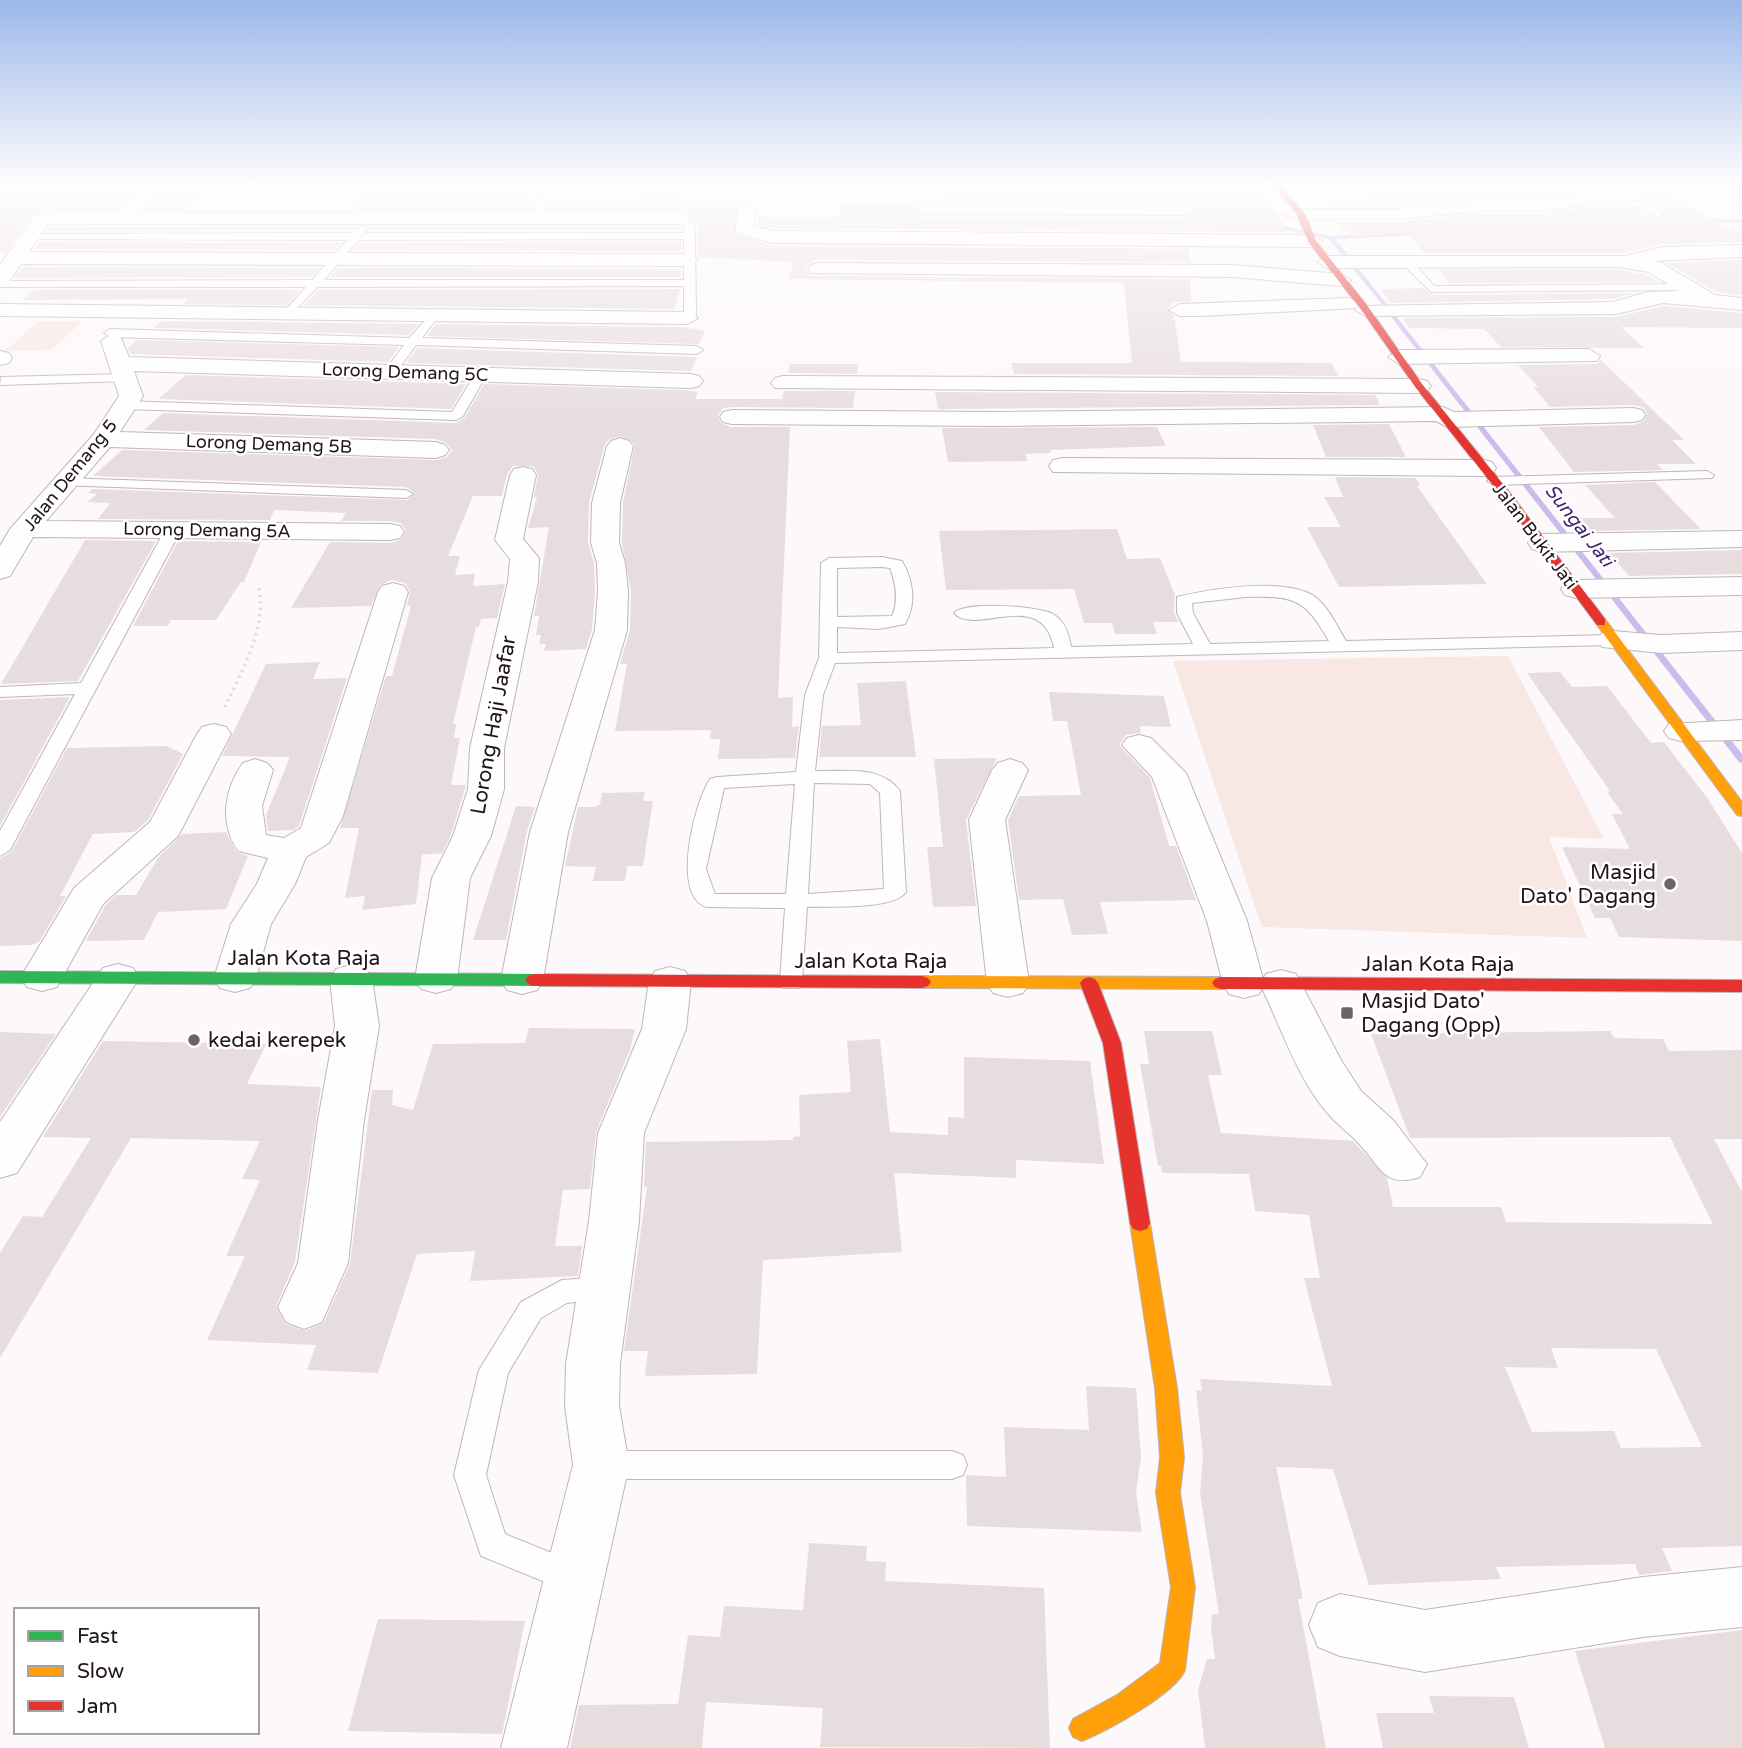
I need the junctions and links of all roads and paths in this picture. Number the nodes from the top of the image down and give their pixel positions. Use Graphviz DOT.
graph roads {
  1 [pos="10,266"];
  2 [pos="330,266"];
  3 [pos="688,266"];
  4 [pos="1348,266"];
  5 [pos="1410,266"];
  6 [pos="1647,266"];
  7 [pos="818,268"];
  8 [pos="1337,268"];
  9 [pos="0,282"];
  10 [pos="689,283"];
  11 [pos="315,284"];
  12 [pos="1689,287"];
  13 [pos="1710,301"];
  14 [pos="1742,304"];
  15 [pos="1364,307"];
  16 [pos="0,310"];
  17 [pos="136,310"];
  18 [pos="1180,310"];
  19 [pos="290,312"];
  20 [pos="433,315"];
  21 [pos="687,318"];
  22 [pos="110,333"];
  23 [pos="413,342"];
  24 [pos="697,350"];
  25 [pos="1589,356"];
  26 [pos="1417,357"];
  27 [pos="1,366"];
  28 [pos="122,371"];
  29 [pos="390,372"];
  30 [pos="481,374"];
  31 [pos="691,381"];
  32 [pos="783,383"];
  33 [pos="1419,386"];
  34 [pos="125,405"];
  35 [pos="1633,415"];
  36 [pos="732,417"];
  37 [pos="1461,418"];
  38 [pos="103,439"];
  39 [pos="620,446"];
  40 [pos="436,450"];
  41 [pos="1062,466"];
  42 [pos="1489,474"];
  43 [pos="523,475"];
  44 [pos="1707,475"];
  45 [pos="65,482"];
  46 [pos="405,494"];
  47 [pos="24,528"];
  48 [pos="173,530"];
  49 [pos="390,532"];
  50 [pos="1742,539"];
  51 [pos="1560,543"];
  52 [pos="0,570"];
  53 [pos="258,585"];
  54 [pos="1742,586"];
  55 [pos="1596,589"];
  56 [pos="393,592"];
  57 [pos="962,613"];
  58 [pos="829,622"];
  59 [pos="1742,641"];
  60 [pos="1636,642"];
  61 [pos="1340,646"];
  62 [pos="1203,649"];
  63 [pos="1064,652"];
  64 [pos="828,658"];
  65 [pos="87,688"];
  66 [pos="0,692"];
  67 [pos="1718,731"];
  68 [pos="214,734"];
  69 [pos="1139,745"];
  70 [pos="254,770"];
  71 [pos="1010,770"];
  72 [pos="804,777"];
  73 [pos="1742,811"];
  74 [pos="0,850"];
  75 [pos="290,851"];
  76 [pos="796,902"];
  77 [pos="0,977"];
  78 [pos="43,977"];
  79 [pos="118,978"];
  80 [pos="235,978"];
  81 [pos="351,979"];
  82 [pos="436,979"];
  83 [pos="522,980"];
  84 [pos="670,981"];
  85 [pos="791,982"];
  86 [pos="1008,983"];
  87 [pos="1089,983"];
  88 [pos="1262,984"];
  89 [pos="1740,987"];
  90 [pos="0,1160"];
  91 [pos="1403,1164"];
  92 [pos="604,1289"];
  93 [pos="304,1307"];
  94 [pos="601,1465"];
  95 [pos="952,1465"];
  96 [pos="574,1578"];
  97 [pos="1742,1597"];
  98 [pos="1340,1625"];
  99 [pos="1082,1728"];
  100 [pos="534,1748"];
  1 -- 9 [label="street"];
  2 -- 11 [label="lane"];
  3 -- 10 [label="lane"];
  4 -- 8 [label="street"];
  5 -- 12 [label="lane"];
  6 -- 12 [label="street"];
  7 -- 8 [label="street"];
  8 -- 15 [label="street, Jalan Bukit Jati"];
  9 -- 11 [label="lane"];
  10 -- 11 [label="lane"];
  10 -- 21 [label="lane"];
  11 -- 19 [label="lane"];
  12 -- 13 [label="street"];
  13 -- 14 [label="street"];
  13 -- 15 [label="street"];
  15 -- 18 [label="street"];
  15 -- 26 [label="street, Jalan Bukit Jati"];
  16 -- 17 [label="street"];
  17 -- 19 [label="street"];
  17 -- 22 [label="street"];
  19 -- 20 [label="street"];
  20 -- 21 [label="street"];
  20 -- 23 [label="lane"];
  22 -- 23 [label="lane"];
  22 -- 28 [label="street, Jalan Demang 5"];
  23 -- 24 [label="lane"];
  23 -- 29 [label="lane"];
  25 -- 26 [label="street"];
  26 -- 33 [label="street, Jalan Bukit Jati"];
  27 -- 28 [label="lane"];
  28 -- 29 [label="street, Lorong Demang 5C"];
  28 -- 34 [label="street, Jalan Demang 5"];
  29 -- 30 [label="street, Lorong Demang 5C"];
  30 -- 31 [label="street, Lorong Demang 5C"];
  30 -- 34 [label="lane"];
  32 -- 33 [label="street"];
  33 -- 37 [label="street, Jalan Bukit Jati"];
  34 -- 38 [label="street, Jalan Demang 5"];
  35 -- 37 [label="street"];
  36 -- 37 [label="street"];
  37 -- 42 [label="street, Jalan Bukit Jati"];
  38 -- 40 [label="street, Lorong Demang 5B"];
  38 -- 45 [label="street, Jalan Demang 5"];
  39 -- 83 [label="street"];
  41 -- 42 [label="street"];
  42 -- 44 [label="lane"];
  42 -- 51 [label="street, Jalan Bukit Jati"];
  43 -- 82 [label="street, Lorong Haji Jaafar"];
  45 -- 46 [label="lane"];
  45 -- 47 [label="street, Jalan Demang 5"];
  47 -- 48 [label="street, Lorong Demang 5A"];
  47 -- 52 [label="street, Jalan Demang 5"];
  48 -- 49 [label="street, Lorong Demang 5A"];
  48 -- 65 [label="lane"];
  50 -- 51 [label="street"];
  51 -- 55 [label="street, Jalan Bukit Jati"];
  53 -- 68 [label="path"];
  54 -- 55 [label="street"];
  55 -- 60 [label="street, Jalan Bukit Jati"];
  56 -- 75 [label="street"];
  57 -- 63 [label="lane"];
  58 -- 58 [label="lane"];
  58 -- 64 [label="lane"];
  59 -- 60 [label="street"];
  60 -- 61 [label="lane"];
  60 -- 67 [label="street, Jalan Bukit Jati"];
  61 -- 62 [label="lane"];
  61 -- 62 [label="lane"];
  62 -- 63 [label="lane"];
  63 -- 64 [label="lane"];
  64 -- 72 [label="lane"];
  65 -- 66 [label="lane"];
  65 -- 74 [label="lane"];
  67 -- 73 [label="street, Jalan Bukit Jati"];
  68 -- 78 [label="street"];
  69 -- 88 [label="street"];
  70 -- 75 [label="street"];
  71 -- 86 [label="street"];
  72 -- 76 [label="lane"];
  72 -- 76 [label="lane"];
  72 -- 76 [label="lane"];
  75 -- 80 [label="street"];
  76 -- 85 [label="lane"];
  77 -- 78 [label="street, Jalan Kota Raja"];
  78 -- 79 [label="street, Jalan Kota Raja"];
  79 -- 80 [label="street, Jalan Kota Raja"];
  79 -- 90 [label="street"];
  80 -- 81 [label="street, Jalan Kota Raja"];
  81 -- 82 [label="street, Jalan Kota Raja"];
  81 -- 93 [label="street"];
  82 -- 83 [label="street, Jalan Kota Raja"];
  83 -- 84 [label="street, Jalan Kota Raja"];
  84 -- 85 [label="street, Jalan Kota Raja"];
  84 -- 92 [label="street"];
  85 -- 86 [label="street, Jalan Kota Raja"];
  86 -- 87 [label="street, Jalan Kota Raja"];
  87 -- 88 [label="street, Jalan Kota Raja"];
  87 -- 99 [label="street"];
  88 -- 89 [label="street, Jalan Kota Raja"];
  88 -- 91 [label="street"];
  92 -- 94 [label="street"];
  92 -- 96 [label="lane"];
  94 -- 95 [label="lane"];
  94 -- 96 [label="street"];
  96 -- 100 [label="street"];
  97 -- 98 [label="street"];
}
